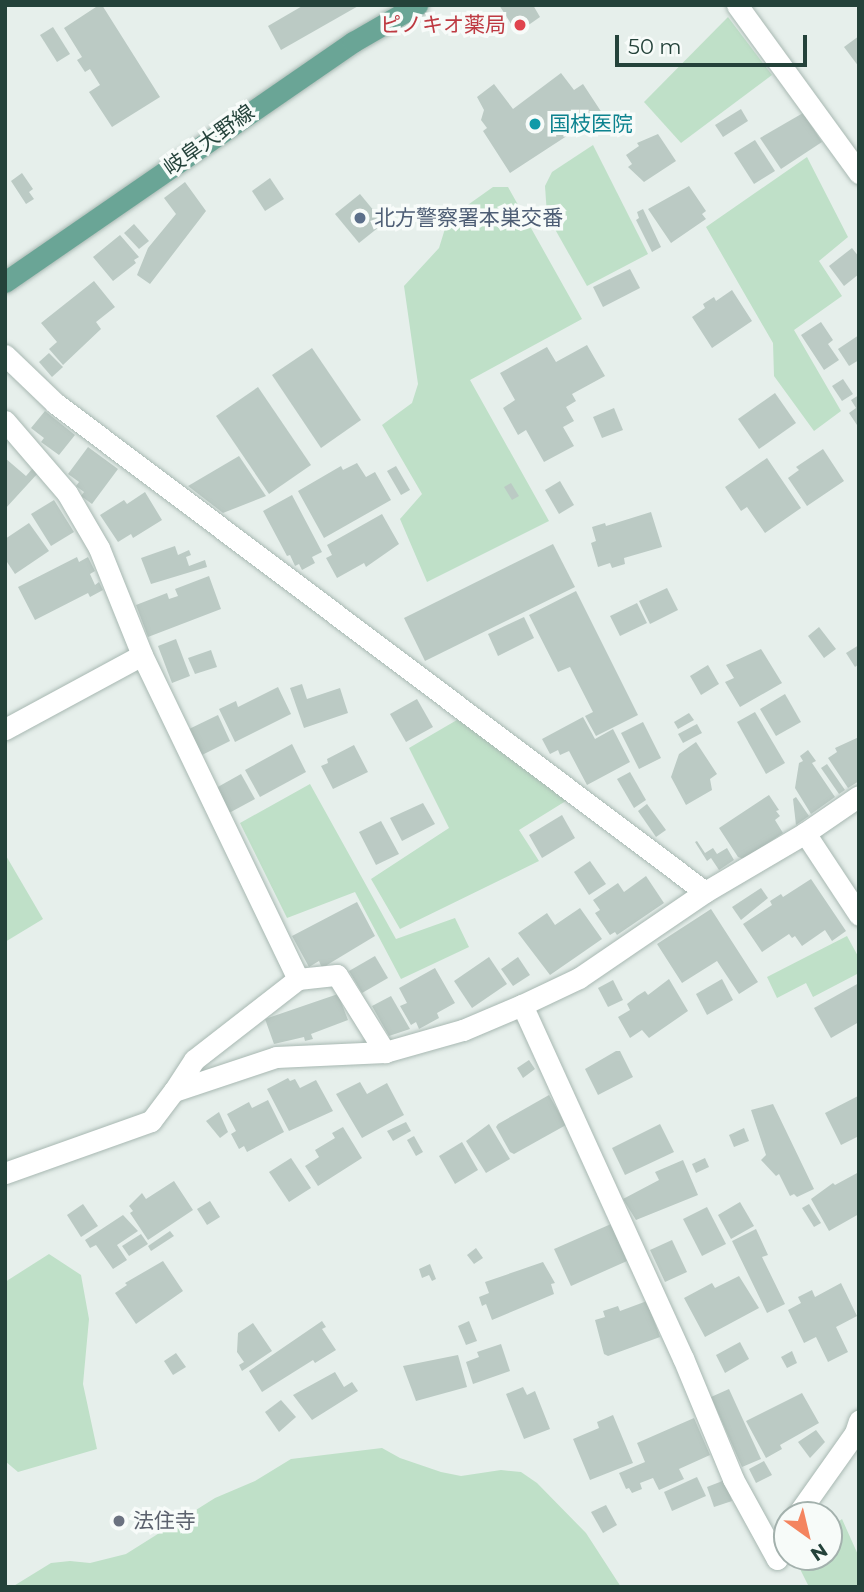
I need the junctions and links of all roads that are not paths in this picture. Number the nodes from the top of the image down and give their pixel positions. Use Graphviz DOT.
graph roads {
  1 [pos="417,5"];
  2 [pos="737,5"];
  3 [pos="859,173"];
  4 [pos="5,282"];
  5 [pos="7,364"];
  6 [pos="5,421"];
  7 [pos="142,655"];
  8 [pos="5,729"];
  9 [pos="859,796"];
  10 [pos="805,833"];
  11 [pos="705,892"];
  12 [pos="859,915"];
  13 [pos="298,979"];
  14 [pos="522,1005"];
  15 [pos="385,1052"];
  16 [pos="174,1091"];
  17 [pos="5,1173"];
  18 [pos="859,1421"];
  19 [pos="807,1501"];
  20 [pos="773,1553"];
  1 -- 4 [label="main road, 岐阜大野線"];
  2 -- 3 [label="street"];
  5 -- 11 [label="street"];
  6 -- 7 [label="street"];
  7 -- 8 [label="street"];
  7 -- 13 [label="street"];
  9 -- 10 [label="street"];
  10 -- 11 [label="street"];
  10 -- 12 [label="street"];
  11 -- 14 [label="street"];
  13 -- 15 [label="street"];
  13 -- 16 [label="street"];
  14 -- 15 [label="street"];
  14 -- 20 [label="street"];
  15 -- 16 [label="street"];
  16 -- 17 [label="street"];
  18 -- 19 [label="street"];
}
